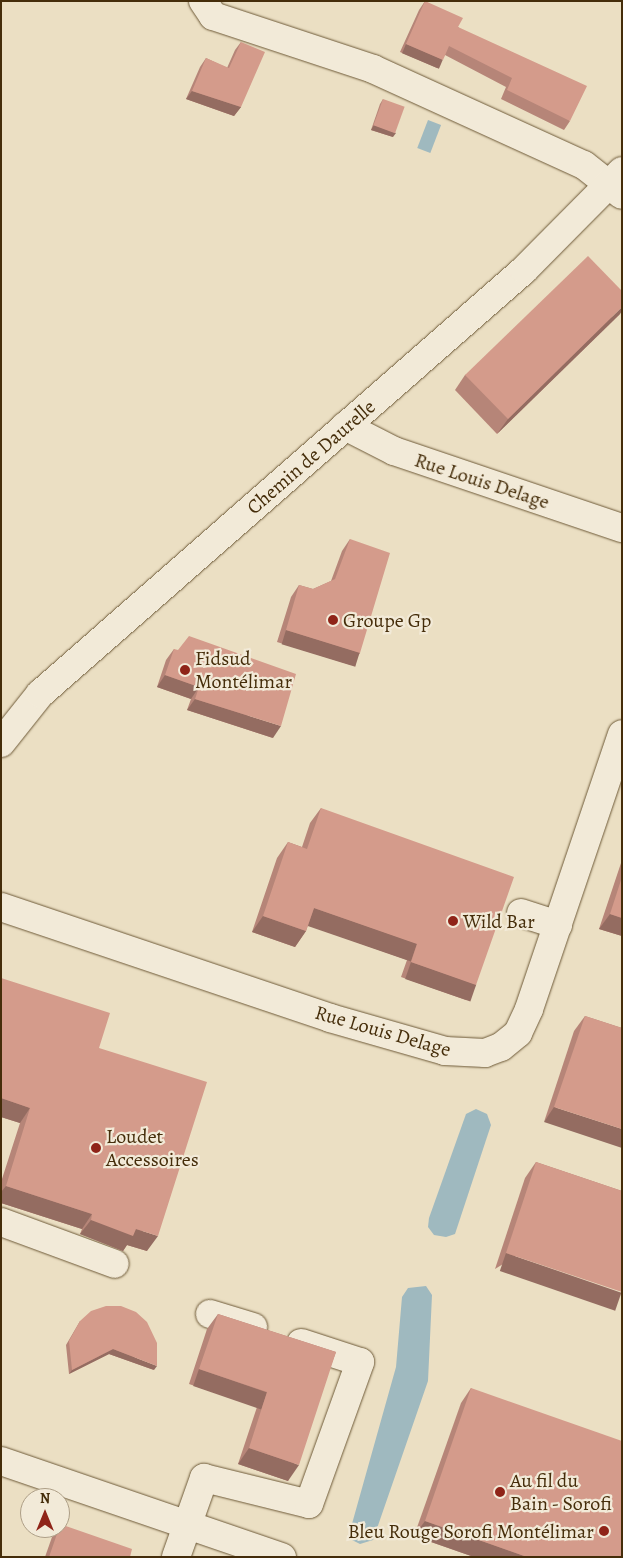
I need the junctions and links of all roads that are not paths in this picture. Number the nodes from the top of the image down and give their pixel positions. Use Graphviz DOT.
graph roads {
  1 [pos="203,1"];
  2 [pos="618,183"];
  3 [pos="345,426"];
  4 [pos="622,528"];
  5 [pos="622,734"];
  6 [pos="1,743"];
  7 [pos="1,906"];
  8 [pos="521,913"];
  9 [pos="558,925"];
  10 [pos="1,1222"];
  11 [pos="115,1264"];
  12 [pos="210,1314"];
  13 [pos="1,1461"];
  14 [pos="186,1525"];
  15 [pos="176,1557"];
  16 [pos="282,1557"];
  1 -- 2 [label="street"];
  2 -- 3 [label="street, Chemin de Daurelle"];
  3 -- 4 [label="street, Rue Louis Delage"];
  3 -- 6 [label="street, Chemin de Daurelle"];
  5 -- 9 [label="street, Rue Louis Delage"];
  7 -- 9 [label="street, Rue Louis Delage"];
  8 -- 9 [label="street"];
  10 -- 11 [label="street"];
  12 -- 14 [label="street"];
  13 -- 14 [label="street"];
  14 -- 15 [label="street"];
  14 -- 16 [label="street"];
}
